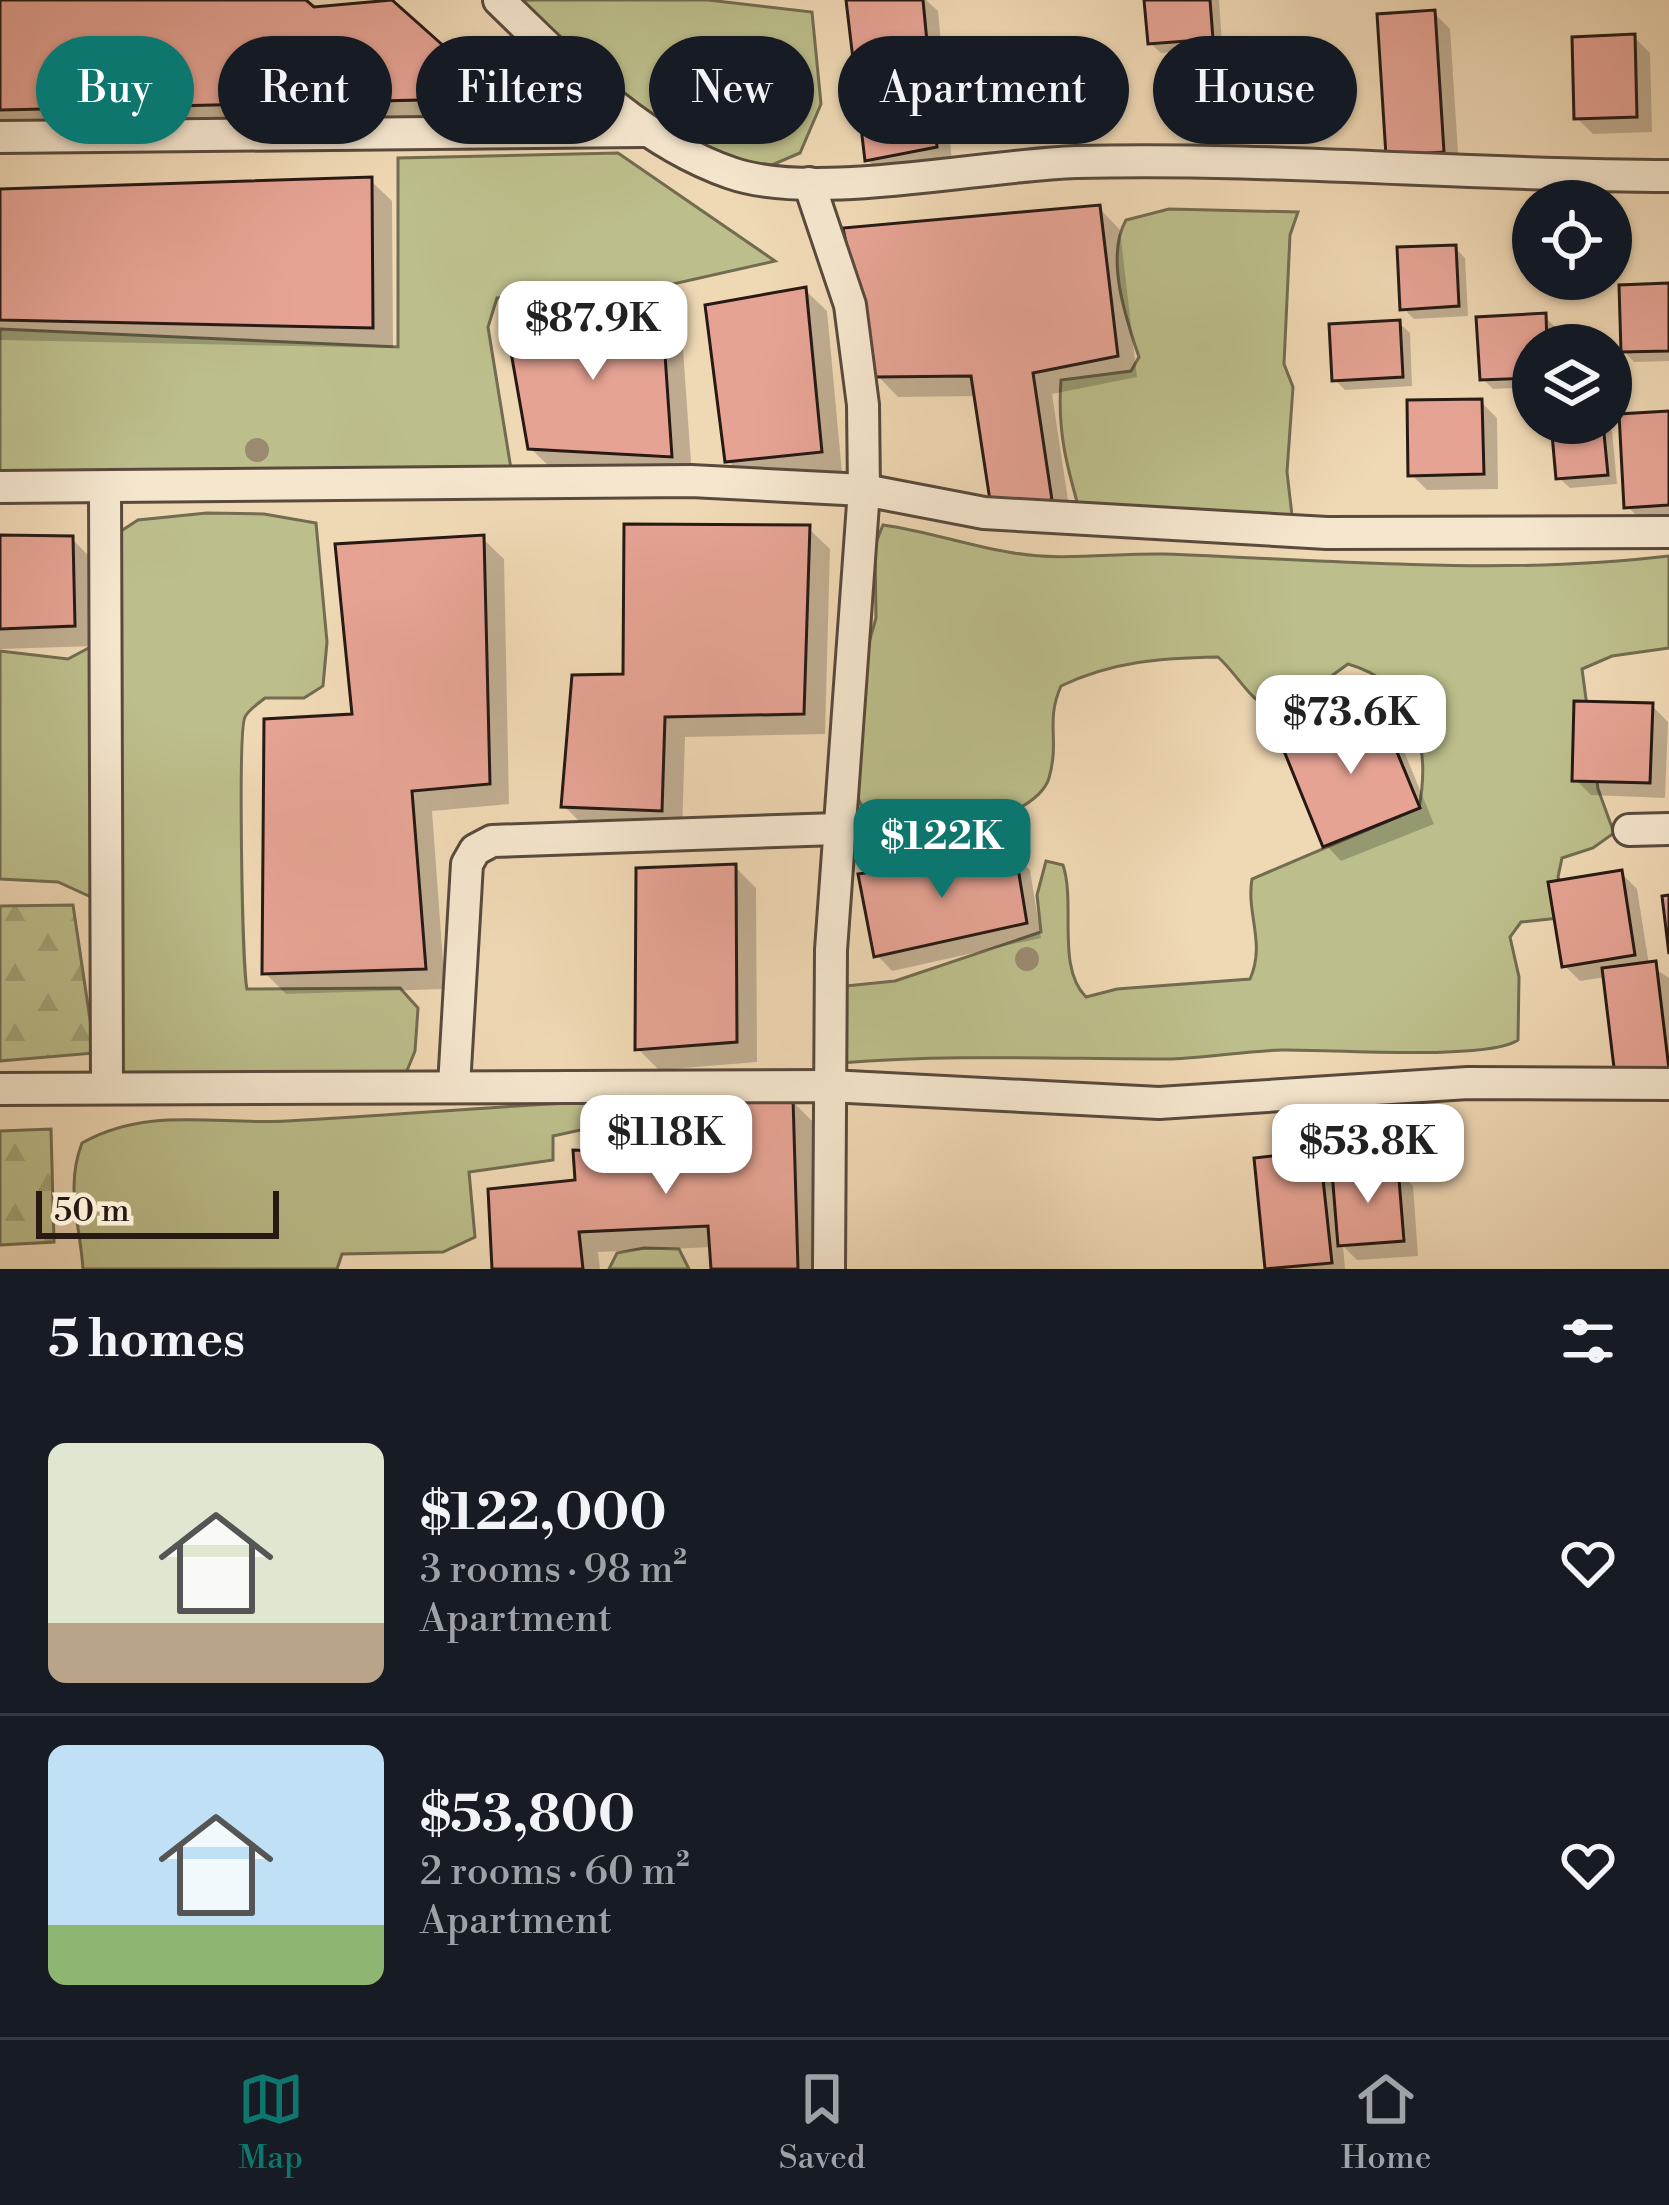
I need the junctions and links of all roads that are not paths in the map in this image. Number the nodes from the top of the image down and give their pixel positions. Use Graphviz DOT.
graph roads {
  1 [pos="499,0"];
  2 [pos="645,131"];
  3 [pos="0,137"];
  4 [pos="1669,176"];
  5 [pos="809,183"];
  6 [pos="0,487"];
  7 [pos="105,487"];
  8 [pos="864,490"];
  9 [pos="1669,532"];
  10 [pos="837,829"];
  11 [pos="1669,829"];
  12 [pos="1629,830"];
  13 [pos="1669,1084"];
  14 [pos="107,1085"];
  15 [pos="454,1086"];
  16 [pos="829,1086"];
  17 [pos="0,1090"];
  18 [pos="829,1269"];
  1 -- 2 [label="street"];
  2 -- 3 [label="street"];
  2 -- 5 [label="street"];
  4 -- 5 [label="street"];
  5 -- 8 [label="street"];
  6 -- 7 [label="street"];
  7 -- 8 [label="street"];
  7 -- 14 [label="street"];
  8 -- 9 [label="street"];
  8 -- 10 [label="street"];
  10 -- 15 [label="street"];
  10 -- 16 [label="street"];
  11 -- 12 [label="street"];
  13 -- 16 [label="street"];
  14 -- 15 [label="street"];
  14 -- 17 [label="street"];
  15 -- 16 [label="street"];
  16 -- 18 [label="street"];
}
